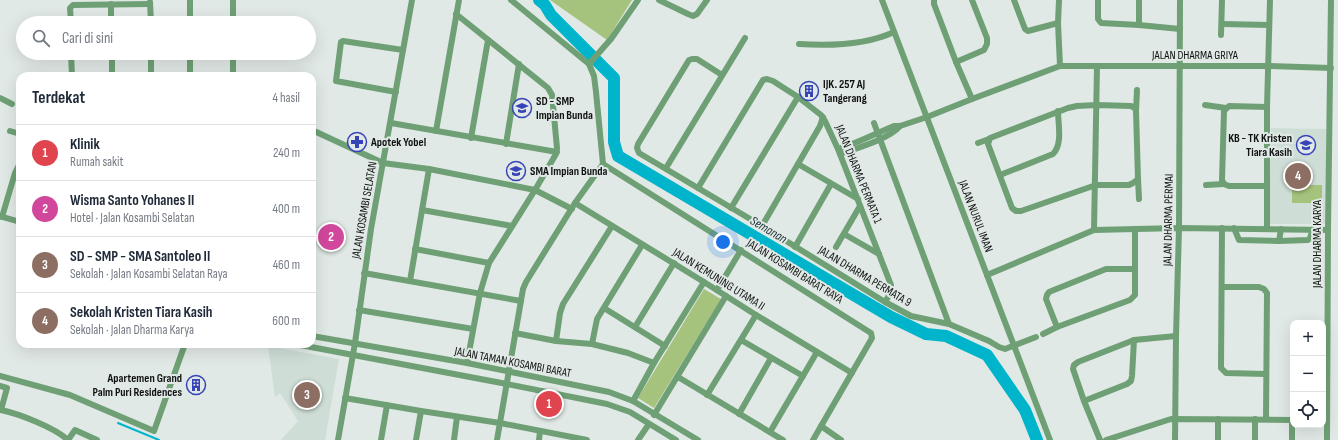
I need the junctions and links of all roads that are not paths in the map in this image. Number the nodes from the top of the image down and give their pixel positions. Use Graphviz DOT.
graph roads {
  1 [pos="190,0"];
  2 [pos="233,0"];
  3 [pos="412,0"];
  4 [pos="459,0"];
  5 [pos="511,0"];
  6 [pos="638,0"];
  7 [pos="659,0"];
  8 [pos="707,0"];
  9 [pos="882,0"];
  10 [pos="934,0"];
  11 [pos="972,0"];
  12 [pos="1014,0"];
  13 [pos="1059,0"];
  14 [pos="1098,0"];
  15 [pos="1139,0"];
  16 [pos="1180,0"];
  17 [pos="1222,0"];
  18 [pos="1270,0"];
  19 [pos="1331,0"];
  20 [pos="150,2"];
  21 [pos="110,4"];
  22 [pos="456,14"];
  23 [pos="71,16"];
  24 [pos="111,16"];
  25 [pos="151,16"];
  26 [pos="190,16"];
  27 [pos="233,16"];
  28 [pos="1058,23"];
  29 [pos="1222,24"];
  30 [pos="1139,25"];
  31 [pos="1269,25"];
  32 [pos="1180,29"];
  33 [pos="894,32"];
  34 [pos="1221,35"];
  35 [pos="745,38"];
  36 [pos="488,40"];
  37 [pos="799,44"];
  38 [pos="403,50"];
  39 [pos="71,60"];
  40 [pos="112,60"];
  41 [pos="151,60"];
  42 [pos="190,60"];
  43 [pos="233,60"];
  44 [pos="956,62"];
  45 [pos="519,64"];
  46 [pos="590,64"];
  47 [pos="1060,66"];
  48 [pos="1097,66"];
  49 [pos="1180,66"];
  50 [pos="1269,66"];
  51 [pos="1331,68"];
  52 [pos="72,72"];
  53 [pos="112,72"];
  54 [pos="151,72"];
  55 [pos="190,72"];
  56 [pos="233,72"];
  57 [pos="722,75"];
  58 [pos="1137,90"];
  59 [pos="396,92"];
  60 [pos="798,97"];
  61 [pos="0,98"];
  62 [pos="972,99"];
  63 [pos="12,104"];
  64 [pos="1097,105"];
  65 [pos="1205,105"];
  66 [pos="1267,107"];
  67 [pos="1226,108"];
  68 [pos="1058,111"];
  69 [pos="1136,111"];
  70 [pos="823,118"];
  71 [pos="928,118"];
  72 [pos="391,123"];
  73 [pos="874,123"];
  74 [pos="10,131"];
  75 [pos="436,131"];
  76 [pos="316,132"];
  77 [pos="16,133"];
  78 [pos="878,136"];
  79 [pos="471,138"];
  80 [pos="989,139"];
  81 [pos="978,143"];
  82 [pos="506,144"];
  83 [pos="839,151"];
  84 [pos="557,152"];
  85 [pos="383,163"];
  86 [pos="603,164"];
  87 [pos="798,164"];
  88 [pos="666,168"];
  89 [pos="429,169"];
  90 [pos="1000,175"];
  91 [pos="16,179"];
  92 [pos="1138,179"];
  93 [pos="830,184"];
  94 [pos="1206,184"];
  95 [pos="1224,184"];
  96 [pos="1096,185"];
  97 [pos="1267,186"];
  98 [pos="698,188"];
  99 [pos="535,190"];
  100 [pos="1139,198"];
  101 [pos="858,199"];
  102 [pos="574,206"];
  103 [pos="860,206"];
  104 [pos="731,208"];
  105 [pos="422,210"];
  106 [pos="2,215"];
  107 [pos="16,220"];
  108 [pos="512,226"];
  109 [pos="612,226"];
  110 [pos="762,226"];
  111 [pos="1179,228"];
  112 [pos="1222,228"];
  113 [pos="1234,228"];
  114 [pos="1135,229"];
  115 [pos="1267,229"];
  116 [pos="1280,229"];
  117 [pos="1313,229"];
  118 [pos="1094,230"];
  119 [pos="1327,230"];
  120 [pos="844,234"];
  121 [pos="1279,241"];
  122 [pos="642,245"];
  123 [pos="795,247"];
  124 [pos="836,247"];
  125 [pos="415,249"];
  126 [pos="741,250"];
  127 [pos="879,254"];
  128 [pos="489,263"];
  129 [pos="674,263"];
  130 [pos="1135,269"];
  131 [pos="364,273"];
  132 [pos="987,275"];
  133 [pos="410,281"];
  134 [pos="704,282"];
  135 [pos="1222,287"];
  136 [pos="717,290"];
  137 [pos="480,293"];
  138 [pos="726,296"];
  139 [pos="520,301"];
  140 [pos="885,302"];
  141 [pos="604,308"];
  142 [pos="359,310"];
  143 [pos="756,315"];
  144 [pos="949,324"];
  145 [pos="1057,327"];
  146 [pos="635,328"];
  147 [pos="473,329"];
  148 [pos="514,333"];
  149 [pos="1176,336"];
  150 [pos="316,337"];
  151 [pos="741,340"];
  152 [pos="1134,340"];
  153 [pos="556,341"];
  154 [pos="356,344"];
  155 [pos="592,344"];
  156 [pos="1014,345"];
  157 [pos="665,346"];
  158 [pos="184,348"];
  159 [pos="316,348"];
  160 [pos="817,352"];
  161 [pos="353,354"];
  162 [pos="771,358"];
  163 [pos="467,363"];
  164 [pos="654,364"];
  165 [pos="509,373"];
  166 [pos="852,373"];
  167 [pos="1266,374"];
  168 [pos="0,376"];
  169 [pos="803,376"];
  170 [pos="678,377"];
  171 [pos="507,383"];
  172 [pos="3,387"];
  173 [pos="1325,392"];
  174 [pos="707,395"];
  175 [pos="346,398"];
  176 [pos="1084,400"];
  177 [pos="633,401"];
  178 [pos="387,405"];
  179 [pos="1,410"];
  180 [pos="421,411"];
  181 [pos="654,414"];
  182 [pos="739,414"];
  183 [pos="458,417"];
  184 [pos="1176,418"];
  185 [pos="1218,419"];
  186 [pos="1254,419"];
  187 [pos="1266,419"];
  188 [pos="1290,420"];
  189 [pos="500,423"];
  190 [pos="649,424"];
  191 [pos="821,426"];
  192 [pos="1292,428"];
  193 [pos="1326,428"];
  194 [pos="540,431"];
  195 [pos="770,432"];
  196 [pos="68,440"];
  197 [pos="97,440"];
  198 [pos="338,440"];
  199 [pos="381,440"];
  200 [pos="416,440"];
  201 [pos="454,440"];
  202 [pos="497,440"];
  203 [pos="538,440"];
  204 [pos="587,440"];
  205 [pos="638,440"];
  206 [pos="676,440"];
  207 [pos="698,440"];
  208 [pos="783,440"];
  209 [pos="813,440"];
  210 [pos="841,440"];
  211 [pos="1050,440"];
  212 [pos="1100,440"];
  213 [pos="1106,440"];
  214 [pos="1175,440"];
  215 [pos="1218,440"];
  216 [pos="1255,440"];
  217 [pos="1292,440"];
  218 [pos="1327,440"];
  1 -- 26 [label="street"];
  2 -- 27 [label="street"];
  3 -- 38 [label="street, JALAN KOSAMBI SELATAN"];
  4 -- 22 [label="street"];
  5 -- 46 [label="street"];
  6 -- 46 [label="street"];
  7 -- 8 [label="street"];
  9 -- 33 [label="street, JALAN NURUL IMAN"];
  10 -- 44 [label="street"];
  11 -- 44 [label="street"];
  12 -- 28 [label="street"];
  13 -- 28 [label="street"];
  14 -- 30 [label="street"];
  15 -- 30 [label="street"];
  16 -- 32 [label="street, JALAN DHARMA PERMAI"];
  17 -- 29 [label="street"];
  18 -- 31 [label="street"];
  19 -- 51 [label="street, JALAN DHARMA KARYA"];
  20 -- 21 [label="street"];
  20 -- 25 [label="street"];
  21 -- 23 [label="street"];
  21 -- 24 [label="street"];
  22 -- 36 [label="street"];
  22 -- 75 [label="street"];
  28 -- 47 [label="street"];
  29 -- 31 [label="street"];
  29 -- 34 [label="street"];
  30 -- 32 [label="street"];
  31 -- 50 [label="street"];
  32 -- 49 [label="street, JALAN DHARMA PERMAI"];
  33 -- 37 [label="street"];
  33 -- 71 [label="street, JALAN NURUL IMAN"];
  35 -- 57 [label="street"];
  36 -- 45 [label="street"];
  36 -- 79 [label="street"];
  38 -- 59 [label="street, JALAN KOSAMBI SELATAN"];
  38 -- 59 [label="street"];
  39 -- 52 [label="street"];
  40 -- 53 [label="street"];
  41 -- 54 [label="street"];
  42 -- 55 [label="street"];
  43 -- 56 [label="street"];
  44 -- 62 [label="street"];
  45 -- 82 [label="street"];
  45 -- 84 [label="street"];
  46 -- 86 [label="street"];
  47 -- 48 [label="street, JALAN DHARMA GRIYA"];
  47 -- 62 [label="street"];
  48 -- 49 [label="street, JALAN DHARMA GRIYA"];
  48 -- 64 [label="street"];
  49 -- 50 [label="street, JALAN DHARMA GRIYA"];
  49 -- 111 [label="street, JALAN DHARMA PERMAI"];
  50 -- 51 [label="street, JALAN DHARMA GRIYA"];
  50 -- 66 [label="street"];
  51 -- 119 [label="street, JALAN DHARMA KARYA"];
  57 -- 88 [label="street"];
  57 -- 88 [label="street, JALAN DHARMA PERMATA 9"];
  58 -- 69 [label="street"];
  59 -- 72 [label="street, JALAN KOSAMBI SELATAN"];
  60 -- 70 [label="street, JALAN DHARMA PERMATA 1"];
  60 -- 98 [label="street, JALAN DHARMA PERMATA 1"];
  60 -- 104 [label="street"];
  61 -- 63 [label="street"];
  62 -- 71 [label="street"];
  64 -- 68 [label="street"];
  64 -- 69 [label="street"];
  64 -- 96 [label="street"];
  65 -- 67 [label="street"];
  66 -- 67 [label="street"];
  66 -- 97 [label="street"];
  67 -- 95 [label="street"];
  68 -- 80 [label="street"];
  68 -- 90 [label="street"];
  69 -- 92 [label="street"];
  70 -- 83 [label="street, JALAN DHARMA PERMATA 1"];
  70 -- 87 [label="street"];
  71 -- 78 [label="street"];
  71 -- 132 [label="street, JALAN NURUL IMAN"];
  72 -- 75 [label="street"];
  72 -- 85 [label="street, JALAN KOSAMBI SELATAN"];
  73 -- 78 [label="street"];
  74 -- 77 [label="street"];
  75 -- 79 [label="street"];
  76 -- 85 [label="street, JALAN KEMUNING UTAMA II"];
  78 -- 83 [label="street"];
  78 -- 144 [label="street"];
  79 -- 82 [label="street"];
  80 -- 81 [label="street"];
  80 -- 90 [label="street"];
  82 -- 84 [label="street"];
  83 -- 101 [label="street, JALAN DHARMA PERMATA 1"];
  84 -- 99 [label="street"];
  85 -- 89 [label="street, JALAN KEMUNING UTAMA II"];
  85 -- 131 [label="street, JALAN KOSAMBI SELATAN"];
  86 -- 102 [label="street"];
  86 -- 126 [label="street, JALAN KOSAMBI BARAT RAYA"];
  87 -- 93 [label="street"];
  87 -- 110 [label="street"];
  88 -- 98 [label="street, JALAN DHARMA PERMATA 9"];
  89 -- 99 [label="street, JALAN KEMUNING UTAMA II"];
  89 -- 105 [label="street"];
  90 -- 96 [label="street"];
  91 -- 106 [label="street"];
  92 -- 96 [label="street"];
  92 -- 100 [label="street"];
  93 -- 101 [label="street"];
  93 -- 123 [label="street"];
  94 -- 95 [label="street"];
  95 -- 97 [label="street"];
  96 -- 118 [label="street"];
  97 -- 115 [label="street"];
  98 -- 104 [label="street, JALAN DHARMA PERMATA 9"];
  99 -- 102 [label="street, JALAN KEMUNING UTAMA II"];
  99 -- 108 [label="street"];
  101 -- 103 [label="street, JALAN DHARMA PERMATA 1"];
  102 -- 109 [label="street, JALAN KEMUNING UTAMA II"];
  102 -- 139 [label="street"];
  103 -- 120 [label="street"];
  103 -- 127 [label="street, JALAN DHARMA PERMATA 1"];
  104 -- 110 [label="street, JALAN DHARMA PERMATA 9"];
  105 -- 108 [label="street"];
  105 -- 125 [label="street"];
  106 -- 107 [label="street"];
  108 -- 128 [label="street"];
  109 -- 122 [label="street, JALAN KEMUNING UTAMA II"];
  109 -- 153 [label="street"];
  110 -- 123 [label="street, JALAN DHARMA PERMATA 9"];
  111 -- 112 [label="street"];
  111 -- 114 [label="street"];
  111 -- 149 [label="street, JALAN DHARMA PERMAI"];
  112 -- 113 [label="street"];
  112 -- 135 [label="street"];
  113 -- 115 [label="street"];
  113 -- 121 [label="street"];
  114 -- 118 [label="street"];
  114 -- 130 [label="street, JALAN DHARMA PERMATA 9"];
  115 -- 116 [label="street"];
  116 -- 117 [label="street"];
  116 -- 121 [label="street"];
  117 -- 119 [label="street"];
  117 -- 121 [label="street"];
  118 -- 132 [label="street"];
  119 -- 173 [label="street, JALAN DHARMA KARYA"];
  120 -- 124 [label="street"];
  120 -- 127 [label="street"];
  122 -- 129 [label="street, JALAN KEMUNING UTAMA II"];
  122 -- 141 [label="street"];
  123 -- 140 [label="street, JALAN DHARMA PERMATA 9"];
  125 -- 128 [label="street"];
  125 -- 133 [label="street"];
  126 -- 136 [label="street"];
  126 -- 166 [label="street, JALAN KOSAMBI BARAT RAYA"];
  127 -- 140 [label="street, JALAN DHARMA PERMATA 1"];
  128 -- 137 [label="street"];
  129 -- 134 [label="street, JALAN KEMUNING UTAMA II"];
  129 -- 146 [label="street"];
  130 -- 145 [label="street, JALAN DHARMA PERMATA 9"];
  130 -- 145 [label="street"];
  131 -- 133 [label="street"];
  131 -- 142 [label="street, JALAN KOSAMBI SELATAN"];
  132 -- 156 [label="street, JALAN NURUL IMAN"];
  133 -- 137 [label="street"];
  134 -- 136 [label="street, JALAN KEMUNING UTAMA II"];
  134 -- 157 [label="street"];
  135 -- 167 [label="street"];
  135 -- 167 [label="street"];
  136 -- 138 [label="street, JALAN KEMUNING UTAMA II"];
  137 -- 139 [label="street"];
  137 -- 147 [label="street"];
  138 -- 143 [label="street, JALAN KEMUNING UTAMA II"];
  138 -- 170 [label="street"];
  139 -- 148 [label="street"];
  140 -- 144 [label="street, JALAN DHARMA PERMATA 9"];
  141 -- 146 [label="street"];
  141 -- 155 [label="street"];
  142 -- 147 [label="street"];
  142 -- 154 [label="street, JALAN KOSAMBI SELATAN"];
  143 -- 151 [label="street"];
  143 -- 160 [label="street, JALAN KEMUNING UTAMA II"];
  144 -- 156 [label="street, JALAN DHARMA PERMATA 9"];
  145 -- 156 [label="street, JALAN DHARMA PERMATA 9"];
  146 -- 157 [label="street"];
  147 -- 163 [label="street"];
  148 -- 153 [label="street"];
  148 -- 165 [label="street"];
  149 -- 152 [label="street"];
  149 -- 184 [label="street, JALAN DHARMA PERMAI"];
  150 -- 154 [label="street, JALAN TAMAN KOSAMBI BARAT"];
  151 -- 162 [label="street"];
  151 -- 174 [label="street"];
  152 -- 176 [label="street"];
  152 -- 176 [label="street"];
  153 -- 155 [label="street"];
  154 -- 161 [label="street, JALAN KOSAMBI SELATAN"];
  154 -- 163 [label="street, JALAN TAMAN KOSAMBI BARAT"];
  155 -- 164 [label="street"];
  156 -- 211 [label="street, JALAN NURUL IMAN"];
  157 -- 164 [label="street"];
  158 -- 168 [label="street"];
  159 -- 161 [label="street, JALAN TAMAN KOSAMBI BARAT"];
  160 -- 166 [label="street, JALAN KEMUNING UTAMA II"];
  160 -- 169 [label="street"];
  161 -- 171 [label="street, JALAN TAMAN KOSAMBI BARAT"];
  161 -- 175 [label="street, JALAN KOSAMBI SELATAN"];
  162 -- 169 [label="street"];
  162 -- 182 [label="street"];
  163 -- 165 [label="street, JALAN TAMAN KOSAMBI BARAT"];
  164 -- 177 [label="street"];
  165 -- 171 [label="street"];
  165 -- 177 [label="street, JALAN TAMAN KOSAMBI BARAT"];
  166 -- 191 [label="street"];
  167 -- 187 [label="street"];
  169 -- 195 [label="street"];
  170 -- 174 [label="street"];
  170 -- 181 [label="street"];
  171 -- 189 [label="street"];
  171 -- 190 [label="street, JALAN TAMAN KOSAMBI BARAT"];
  172 -- 179 [label="street"];
  174 -- 182 [label="street"];
  175 -- 178 [label="street"];
  175 -- 198 [label="street, JALAN KOSAMBI SELATAN"];
  176 -- 212 [label="street"];
  177 -- 181 [label="street, JALAN TAMAN KOSAMBI BARAT"];
  178 -- 180 [label="street"];
  178 -- 199 [label="street"];
  179 -- 196 [label="street"];
  180 -- 183 [label="street"];
  180 -- 200 [label="street"];
  181 -- 207 [label="street, JALAN TAMAN KOSAMBI BARAT"];
  182 -- 195 [label="street"];
  183 -- 189 [label="street"];
  183 -- 201 [label="street"];
  184 -- 185 [label="street"];
  184 -- 213 [label="street"];
  184 -- 214 [label="street, JALAN DHARMA PERMAI"];
  185 -- 186 [label="street"];
  185 -- 215 [label="street"];
  186 -- 187 [label="street"];
  186 -- 216 [label="street"];
  187 -- 188 [label="street"];
  189 -- 194 [label="street"];
  189 -- 202 [label="street"];
  190 -- 205 [label="street"];
  190 -- 206 [label="street, JALAN TAMAN KOSAMBI BARAT"];
  191 -- 209 [label="street"];
  191 -- 210 [label="street"];
  192 -- 217 [label="street"];
  193 -- 218 [label="street, JALAN DHARMA KARYA"];
  194 -- 203 [label="street"];
  194 -- 204 [label="street"];
  195 -- 208 [label="street"];
  196 -- 197 [label="street"];
}
